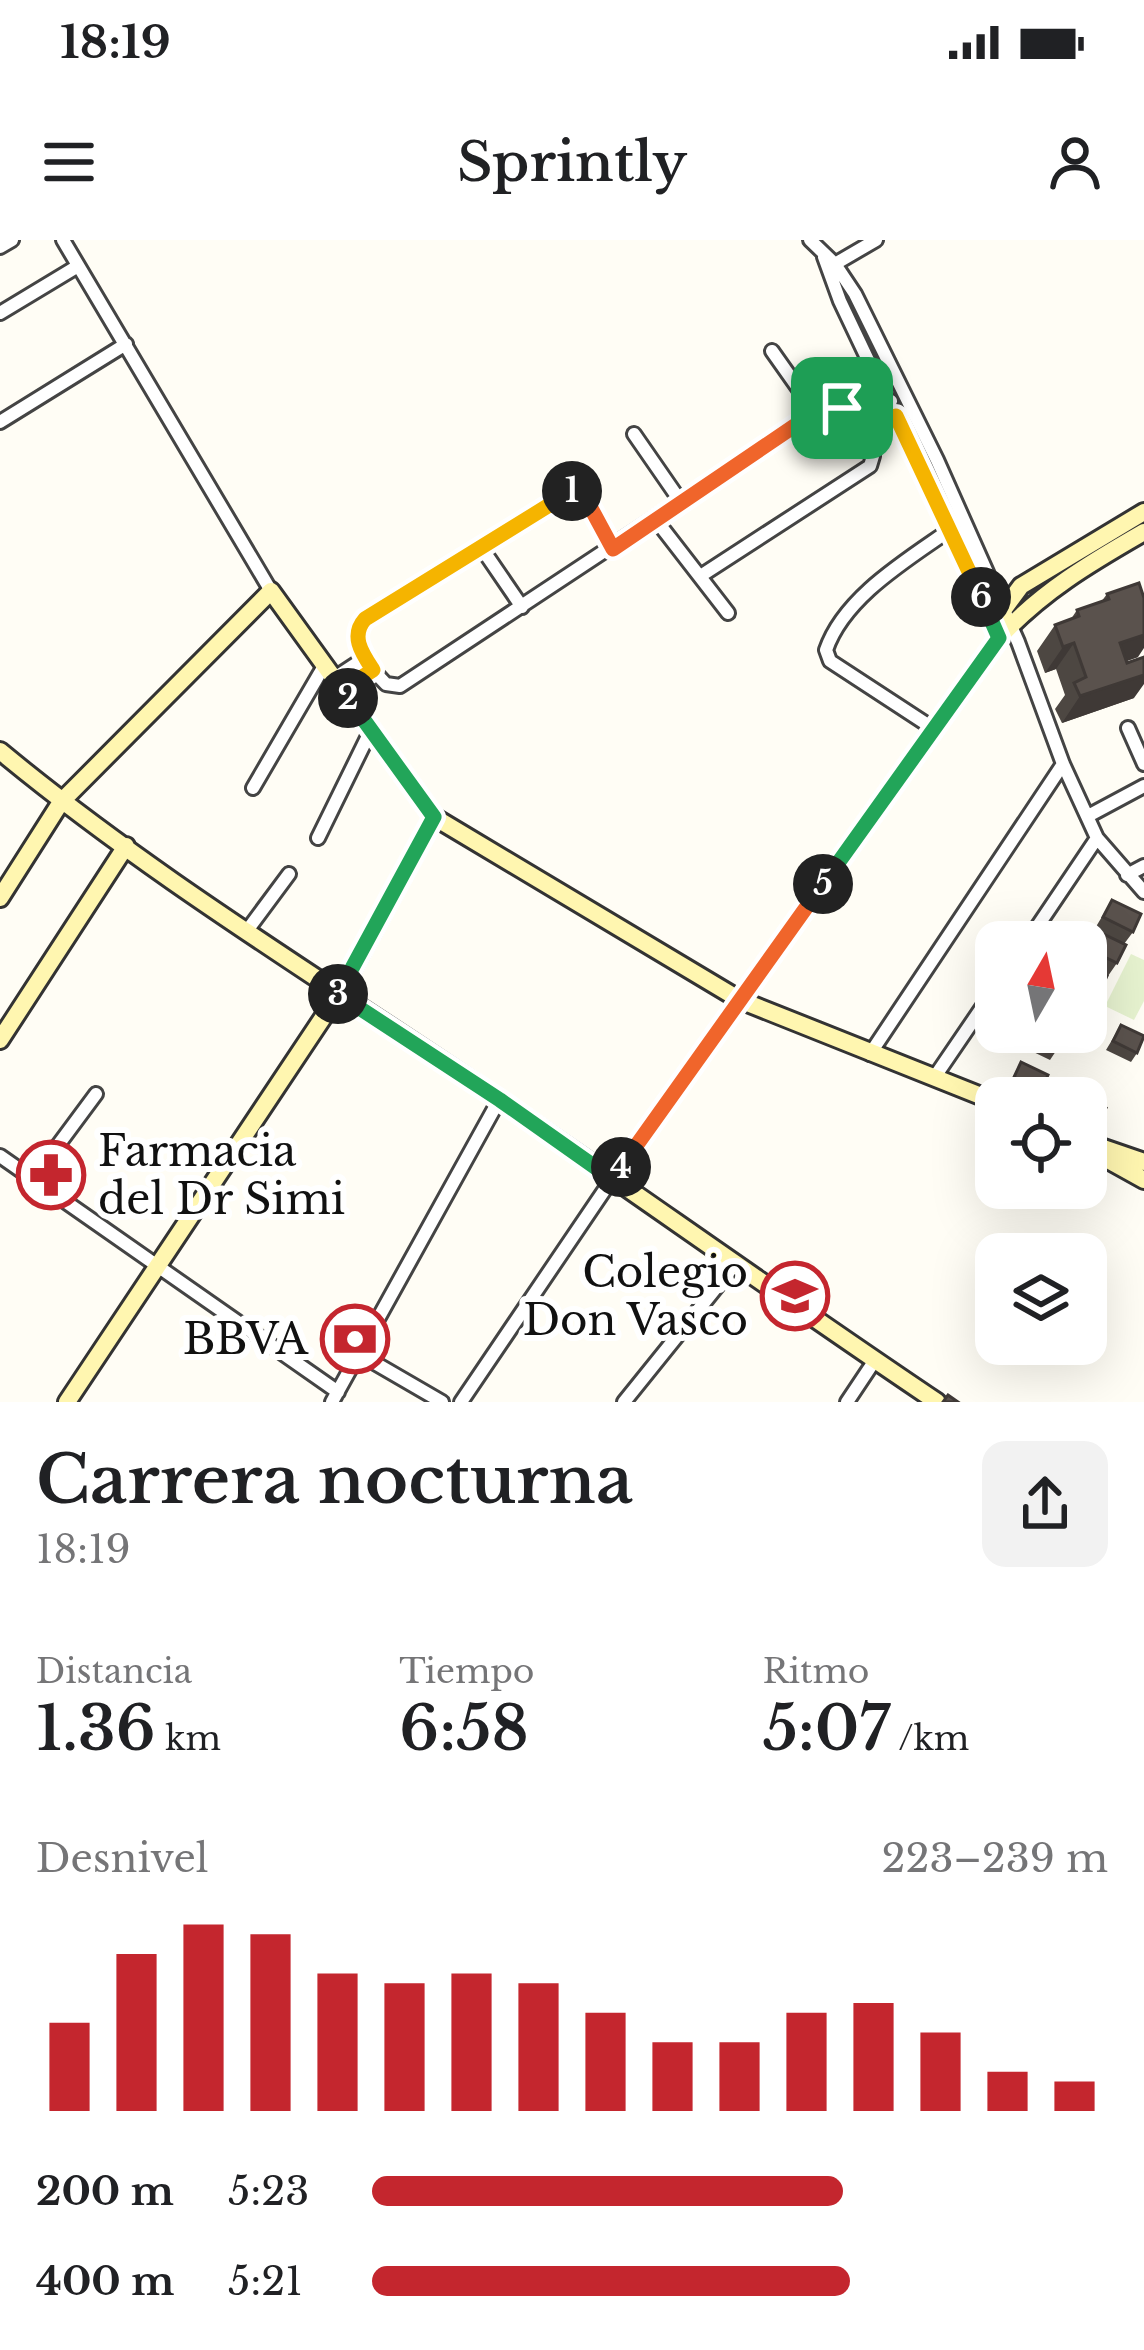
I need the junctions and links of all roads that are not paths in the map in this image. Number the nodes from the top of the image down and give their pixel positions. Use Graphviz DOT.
graph roads {
  1 [pos="12,240"];
  2 [pos="63,240"];
  3 [pos="810,240"];
  4 [pos="876,240"];
  5 [pos="0,247"];
  6 [pos="829,263"];
  7 [pos="78,266"];
  8 [pos="0,314"];
  9 [pos="125,344"];
  10 [pos="772,352"];
  11 [pos="889,402"];
  12 [pos="903,407"];
  13 [pos="815,412"];
  14 [pos="0,422"];
  15 [pos="858,430"];
  16 [pos="634,434"];
  17 [pos="681,502"];
  18 [pos="1144,512"];
  19 [pos="656,520"];
  20 [pos="951,529"];
  21 [pos="1143,537"];
  22 [pos="481,548"];
  23 [pos="613,549"];
  24 [pos="701,575"];
  25 [pos="271,591"];
  26 [pos="522,607"];
  27 [pos="728,613"];
  28 [pos="1008,629"];
  29 [pos="369,664"];
  30 [pos="333,678"];
  31 [pos="1128,728"];
  32 [pos="934,729"];
  33 [pos="371,730"];
  34 [pos="0,751"];
  35 [pos="1063,764"];
  36 [pos="1144,764"];
  37 [pos="1144,786"];
  38 [pos="253,788"];
  39 [pos="62,802"];
  40 [pos="1088,816"];
  41 [pos="434,817"];
  42 [pos="318,838"];
  43 [pos="1097,838"];
  44 [pos="126,846"];
  45 [pos="1144,866"];
  46 [pos="289,874"];
  47 [pos="1127,875"];
  48 [pos="1144,892"];
  49 [pos="0,898"];
  50 [pos="1041,921"];
  51 [pos="246,932"];
  52 [pos="338,995"];
  53 [pos="740,1000"];
  54 [pos="975,1018"];
  55 [pos="0,1040"];
  56 [pos="870,1054"];
  57 [pos="934,1078"];
  58 [pos="96,1094"];
  59 [pos="975,1094"];
  60 [pos="500,1100"];
  61 [pos="1107,1149"];
  62 [pos="0,1156"];
  63 [pos="1107,1159"];
  64 [pos="1144,1162"];
  65 [pos="34,1179"];
  66 [pos="612,1179"];
  67 [pos="1144,1180"];
  68 [pos="736,1263"];
  69 [pos="158,1266"];
  70 [pos="361,1355"];
  71 [pos="875,1360"];
  72 [pos="335,1397"];
  73 [pos="67,1402"];
  74 [pos="442,1402"];
  75 [pos="461,1402"];
  76 [pos="624,1402"];
  77 [pos="847,1402"];
  78 [pos="938,1402"];
  1 -- 5 [label="street"];
  2 -- 7 [label="street"];
  3 -- 6 [label="street"];
  4 -- 6 [label="street"];
  6 -- 11 [label="street"];
  6 -- 12 [label="street"];
  7 -- 8 [label="street"];
  7 -- 9 [label="street"];
  9 -- 14 [label="street"];
  9 -- 25 [label="street"];
  10 -- 13 [label="street"];
  11 -- 12 [label="street"];
  11 -- 15 [label="street"];
  12 -- 15 [label="street"];
  12 -- 20 [label="street"];
  12 -- 28 [label="street"];
  13 -- 15 [label="street"];
  13 -- 17 [label="street"];
  15 -- 24 [label="street"];
  16 -- 17 [label="street"];
  17 -- 19 [label="street"];
  18 -- 28 [label="street"];
  19 -- 23 [label="street"];
  19 -- 24 [label="street"];
  20 -- 28 [label="street"];
  20 -- 32 [label="street"];
  21 -- 28 [label="street"];
  22 -- 23 [label="street"];
  22 -- 26 [label="street"];
  22 -- 29 [label="street"];
  23 -- 26 [label="street"];
  24 -- 27 [label="street"];
  25 -- 30 [label="street"];
  25 -- 39 [label="street"];
  26 -- 29 [label="street"];
  28 -- 32 [label="street"];
  28 -- 35 [label="street"];
  29 -- 30 [label="street"];
  30 -- 33 [label="street"];
  30 -- 38 [label="street"];
  31 -- 36 [label="street"];
  32 -- 53 [label="street"];
  33 -- 41 [label="street"];
  33 -- 42 [label="street"];
  34 -- 39 [label="street"];
  35 -- 40 [label="street"];
  35 -- 56 [label="street"];
  37 -- 40 [label="street"];
  39 -- 44 [label="street"];
  39 -- 49 [label="street"];
  40 -- 43 [label="street"];
  41 -- 52 [label="street"];
  41 -- 53 [label="street"];
  43 -- 47 [label="street"];
  43 -- 50 [label="street"];
  44 -- 51 [label="street"];
  44 -- 55 [label="street"];
  45 -- 47 [label="street"];
  46 -- 51 [label="street"];
  47 -- 48 [label="street"];
  51 -- 52 [label="street"];
  52 -- 60 [label="street"];
  52 -- 69 [label="street"];
  53 -- 56 [label="street"];
  53 -- 66 [label="street"];
  54 -- 57 [label="street"];
  56 -- 57 [label="street"];
  57 -- 59 [label="street"];
  58 -- 65 [label="street"];
  60 -- 66 [label="street"];
  60 -- 70 [label="street"];
  61 -- 64 [label="street"];
  62 -- 65 [label="street"];
  63 -- 67 [label="street"];
  65 -- 69 [label="street"];
  66 -- 68 [label="street"];
  66 -- 75 [label="street"];
  68 -- 71 [label="street"];
  68 -- 76 [label="street"];
  69 -- 72 [label="street"];
  69 -- 73 [label="street"];
  70 -- 72 [label="street"];
  70 -- 74 [label="street"];
  71 -- 77 [label="street"];
  71 -- 78 [label="street"];
}
